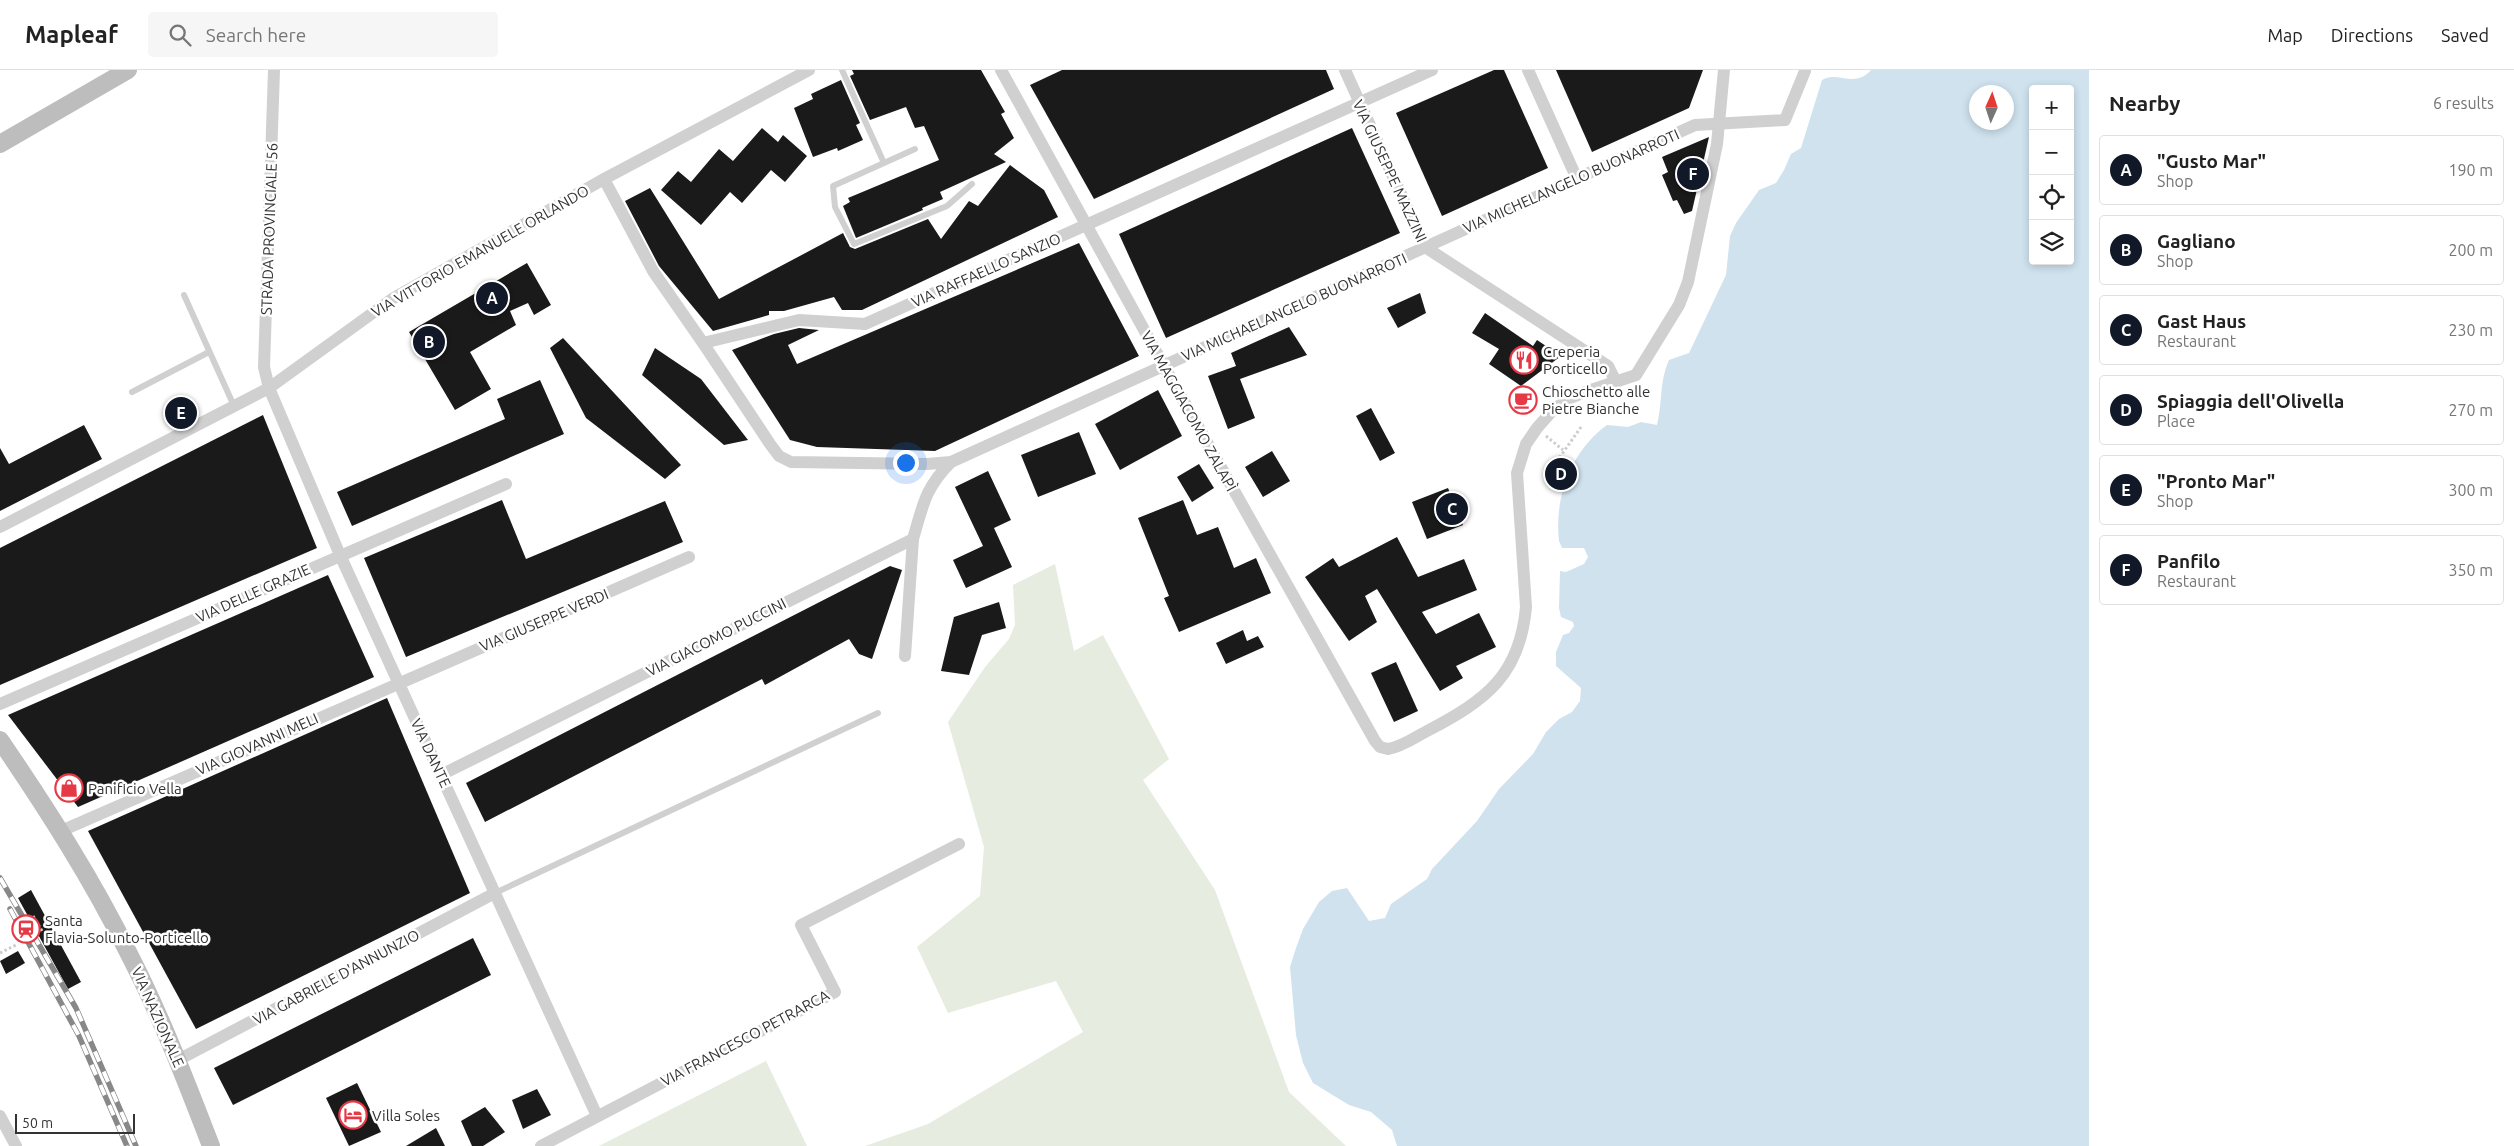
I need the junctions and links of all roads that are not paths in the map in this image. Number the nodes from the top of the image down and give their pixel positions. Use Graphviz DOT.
graph roads {
  1 [pos="128,70"];
  2 [pos="274,70"];
  3 [pos="809,70"];
  4 [pos="842,70"];
  5 [pos="1344,70"];
  6 [pos="1432,70"];
  7 [pos="1528,70"];
  8 [pos="1724,70"];
  9 [pos="1805,71"];
  10 [pos="1006,72"];
  11 [pos="1359,102"];
  12 [pos="1719,122"];
  13 [pos="0,144"];
  14 [pos="915,149"];
  15 [pos="884,163"];
  16 [pos="604,179"];
  17 [pos="1577,179"];
  18 [pos="972,184"];
  19 [pos="1086,225"];
  20 [pos="1425,247"];
  21 [pos="184,295"];
  22 [pos="703,343"];
  23 [pos="209,352"];
  24 [pos="1164,366"];
  25 [pos="1616,382"];
  26 [pos="270,388"];
  27 [pos="132,392"];
  28 [pos="234,406"];
  29 [pos="951,462"];
  30 [pos="506,484"];
  31 [pos="0,527"];
  32 [pos="913,539"];
  33 [pos="340,555"];
  34 [pos="689,558"];
  35 [pos="906,656"];
  36 [pos="398,682"];
  37 [pos="0,704"];
  38 [pos="878,713"];
  39 [pos="0,740"];
  40 [pos="441,775"];
  41 [pos="61,830"];
  42 [pos="959,844"];
  43 [pos="495,894"];
  44 [pos="178,1060"];
  45 [pos="0,1116"];
  46 [pos="597,1116"];
  47 [pos="16,1146"];
  48 [pos="211,1146"];
  49 [pos="541,1146"];
  1 -- 13 [label="main road"];
  2 -- 26 [label="street, STRADA PROVINCIALE 56"];
  3 -- 16 [label="street, VIA VITTORIO EMANUELE ORLANDO"];
  4 -- 15 [label="lane"];
  5 -- 11 [label="street, VIA GIUSEPPE MAZZINI"];
  6 -- 11 [label="street, VIA RAFFAELLO SANZIO"];
  7 -- 17 [label="street"];
  8 -- 12 [label="street"];
  9 -- 12 [label="street, VIA MICHELANGELO BUONARROTI"];
  10 -- 19 [label="street, VIA MAGGIACOMO ZALAPÌ"];
  11 -- 19 [label="street, VIA RAFFAELLO SANZIO"];
  11 -- 20 [label="street, VIA GIUSEPPE MAZZINI"];
  12 -- 17 [label="street, VIA MICHELANGELO BUONARROTI"];
  12 -- 25 [label="street"];
  14 -- 15 [label="lane"];
  15 -- 18 [label="lane"];
  16 -- 22 [label="street"];
  16 -- 26 [label="street, VIA VITTORIO EMANUELE ORLANDO"];
  17 -- 20 [label="street, VIA MICHELANGELO BUONARROTI"];
  19 -- 22 [label="street, VIA RAFFAELLO SANZIO"];
  19 -- 24 [label="street, VIA MAGGIACOMO ZALAPÌ"];
  20 -- 24 [label="street, VIA MICHAELANGELO BUONARROTI"];
  20 -- 25 [label="street, VIA GIUSEPPE MAZZINI"];
  21 -- 23 [label="lane"];
  22 -- 29 [label="street"];
  23 -- 27 [label="lane"];
  23 -- 28 [label="lane"];
  24 -- 25 [label="street, VIA MAGGIACOMO ZALAPÌ"];
  24 -- 29 [label="street"];
  26 -- 28 [label="street, VIA VITTORIO EMANUELE ORLANDO"];
  26 -- 33 [label="street, VIA DANTE"];
  28 -- 31 [label="street, VIA VITTORIO EMANUELE ORLANDO"];
  29 -- 32 [label="street"];
  30 -- 33 [label="street, VIA DELLE GRAZIE"];
  32 -- 35 [label="street"];
  32 -- 40 [label="street, VIA GIACOMO PUCCINI"];
  33 -- 36 [label="street, VIA DANTE"];
  33 -- 37 [label="street, VIA DELLE GRAZIE"];
  34 -- 36 [label="street, VIA GIUSEPPE VERDI"];
  36 -- 40 [label="street, VIA DANTE"];
  36 -- 41 [label="street, VIA GIOVANNI MELI"];
  38 -- 43 [label="lane"];
  39 -- 41 [label="main road, VIA NAZIONALE"];
  40 -- 43 [label="street, VIA DANTE"];
  41 -- 44 [label="main road, VIA NAZIONALE"];
  42 -- 46 [label="street, VIA FRANCESCO PETRARCA"];
  43 -- 44 [label="street, VIA GABRIELE D'ANNUNZIO"];
  43 -- 46 [label="street, VIA DANTE"];
  44 -- 48 [label="main road, VIA NAZIONALE"];
  45 -- 47 [label="street"];
  46 -- 49 [label="street, VIA FRANCESCO PETRARCA"];
}
